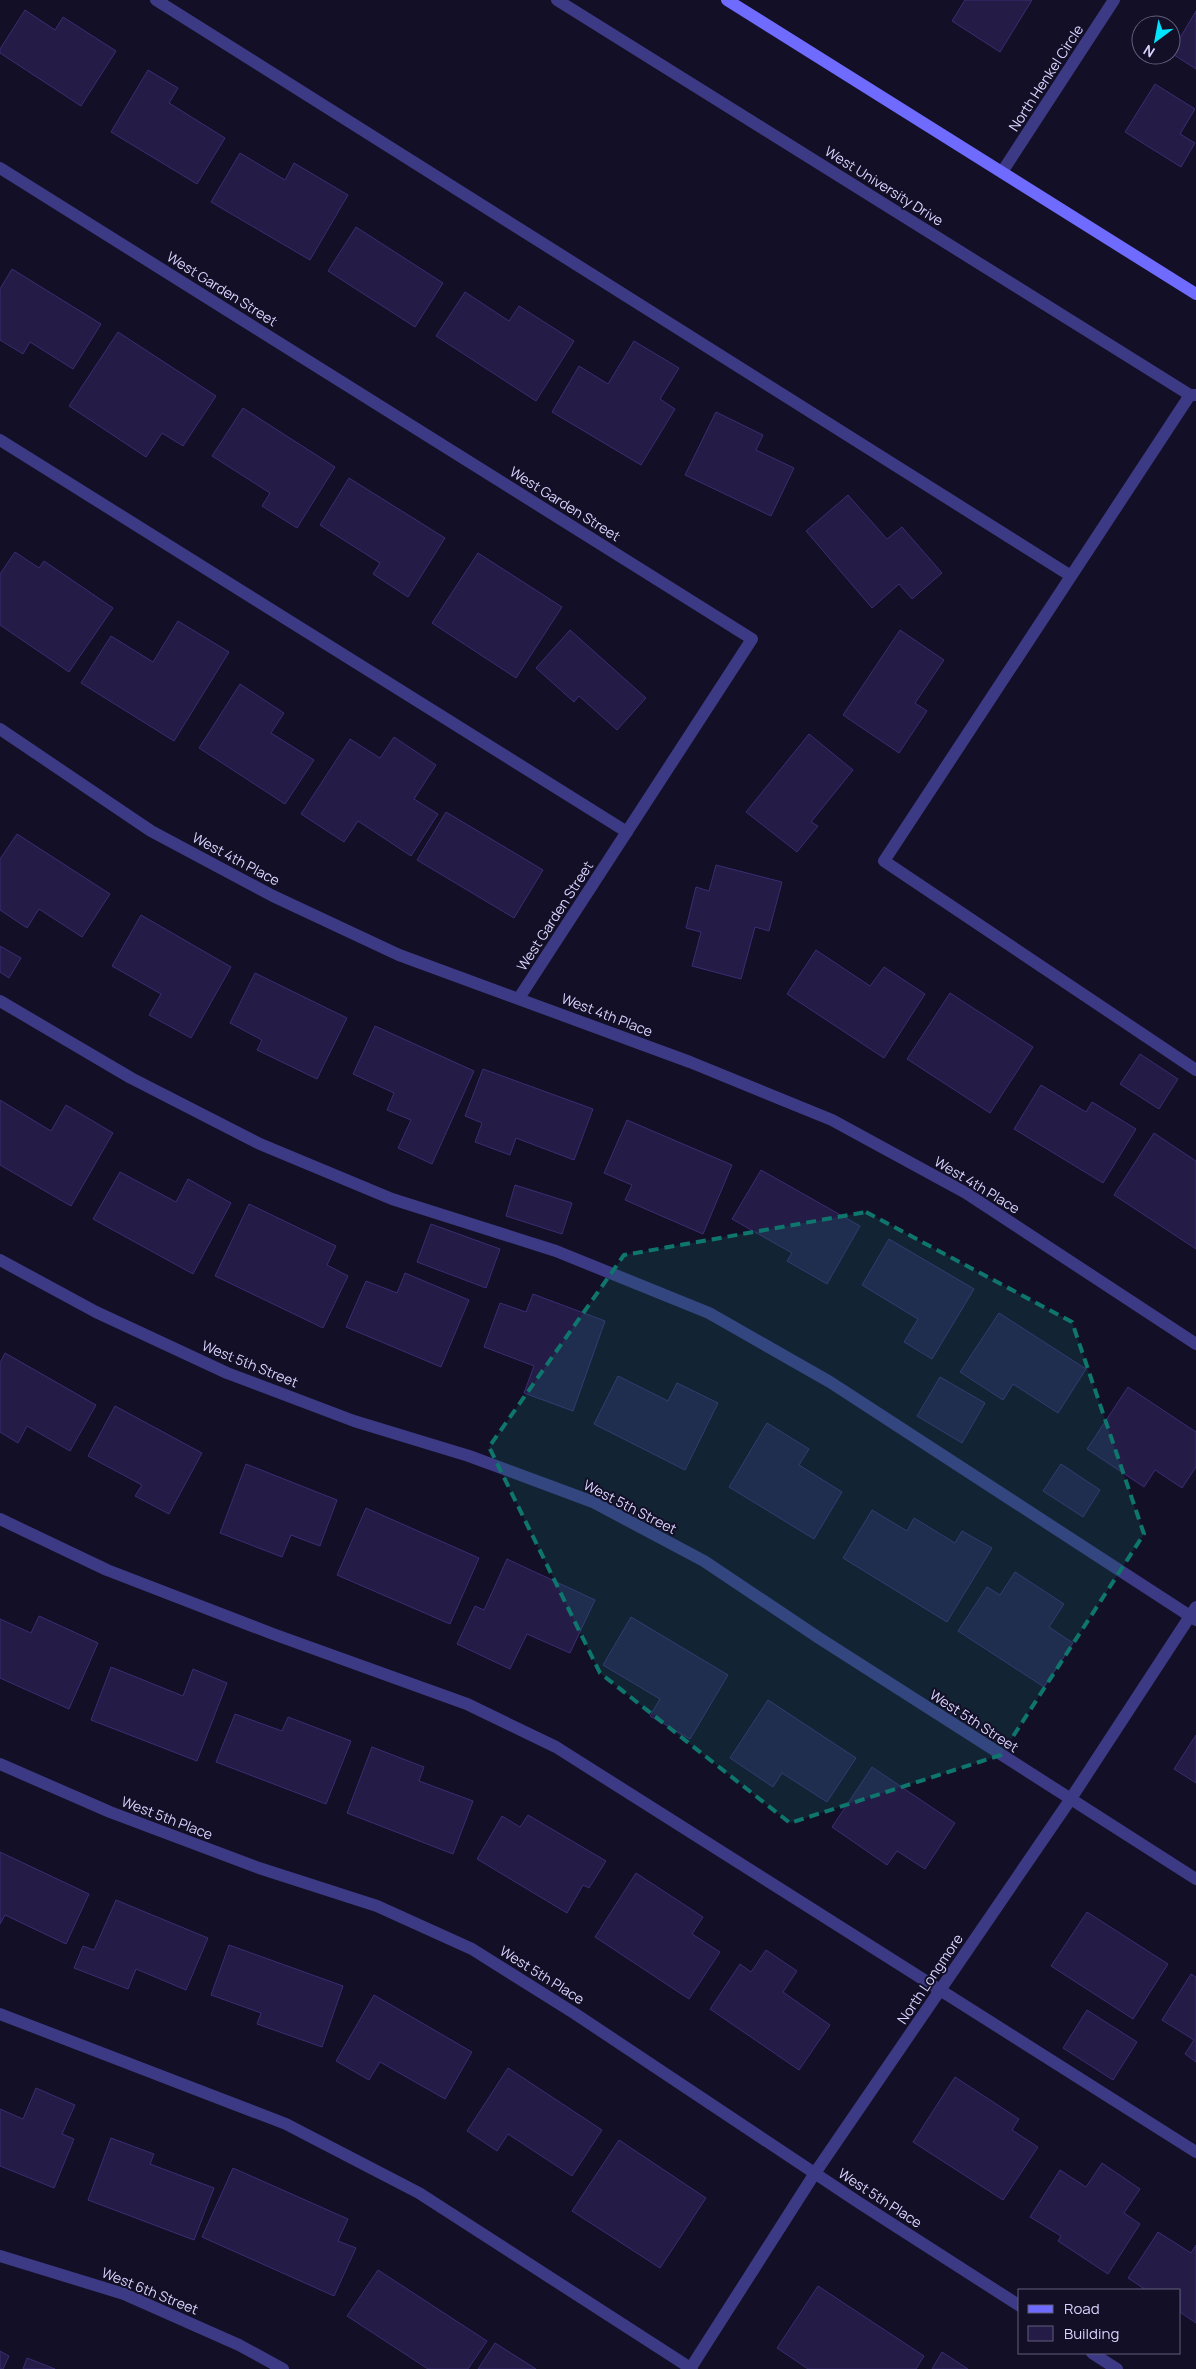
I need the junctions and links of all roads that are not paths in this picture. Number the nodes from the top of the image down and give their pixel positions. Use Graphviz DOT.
graph roads {
  1 [pos="156,0"];
  2 [pos="557,0"];
  3 [pos="727,0"];
  4 [pos="1114,0"];
  5 [pos="0,168"];
  6 [pos="1002,172"];
  7 [pos="1196,294"];
  8 [pos="1193,395"];
  9 [pos="0,440"];
  10 [pos="1071,576"];
  11 [pos="0,729"];
  12 [pos="627,832"];
  13 [pos="519,998"];
  14 [pos="0,1001"];
  15 [pos="1196,1070"];
  16 [pos="0,1260"];
  17 [pos="1196,1344"];
  18 [pos="0,1519"];
  19 [pos="1194,1614"];
  20 [pos="0,1764"];
  21 [pos="1070,1800"];
  22 [pos="1196,1879"];
  23 [pos="940,1990"];
  24 [pos="0,2014"];
  25 [pos="1196,2152"];
  26 [pos="815,2173"];
  27 [pos="0,2256"];
  28 [pos="1018,2305"];
  29 [pos="1094,2354"];
  30 [pos="283,2369"];
  31 [pos="691,2369"];
  32 [pos="1117,2369"];
  1 -- 10 [label="street"];
  2 -- 8 [label="street, West University Drive"];
  3 -- 6 [label="main road"];
  4 -- 6 [label="street, North Henkel Circle"];
  5 -- 12 [label="street, West Garden Street"];
  6 -- 7 [label="main road"];
  8 -- 10 [label="street"];
  9 -- 12 [label="street"];
  10 -- 15 [label="street"];
  11 -- 13 [label="street, West 4th Place"];
  12 -- 13 [label="street, West Garden Street"];
  13 -- 17 [label="street, West 4th Place"];
  14 -- 19 [label="street"];
  16 -- 21 [label="street, West 5th Street"];
  18 -- 23 [label="street"];
  19 -- 21 [label="street, North Longmore"];
  20 -- 26 [label="street, West 5th Place"];
  21 -- 22 [label="street, West 5th Street"];
  21 -- 23 [label="street, North Longmore"];
  23 -- 25 [label="street"];
  23 -- 26 [label="street, North Longmore"];
  24 -- 31 [label="street"];
  26 -- 28 [label="street, West 5th Place"];
  26 -- 31 [label="street, North Longmore"];
  27 -- 30 [label="street, West 6th Street"];
  29 -- 32 [label="street"];
}
